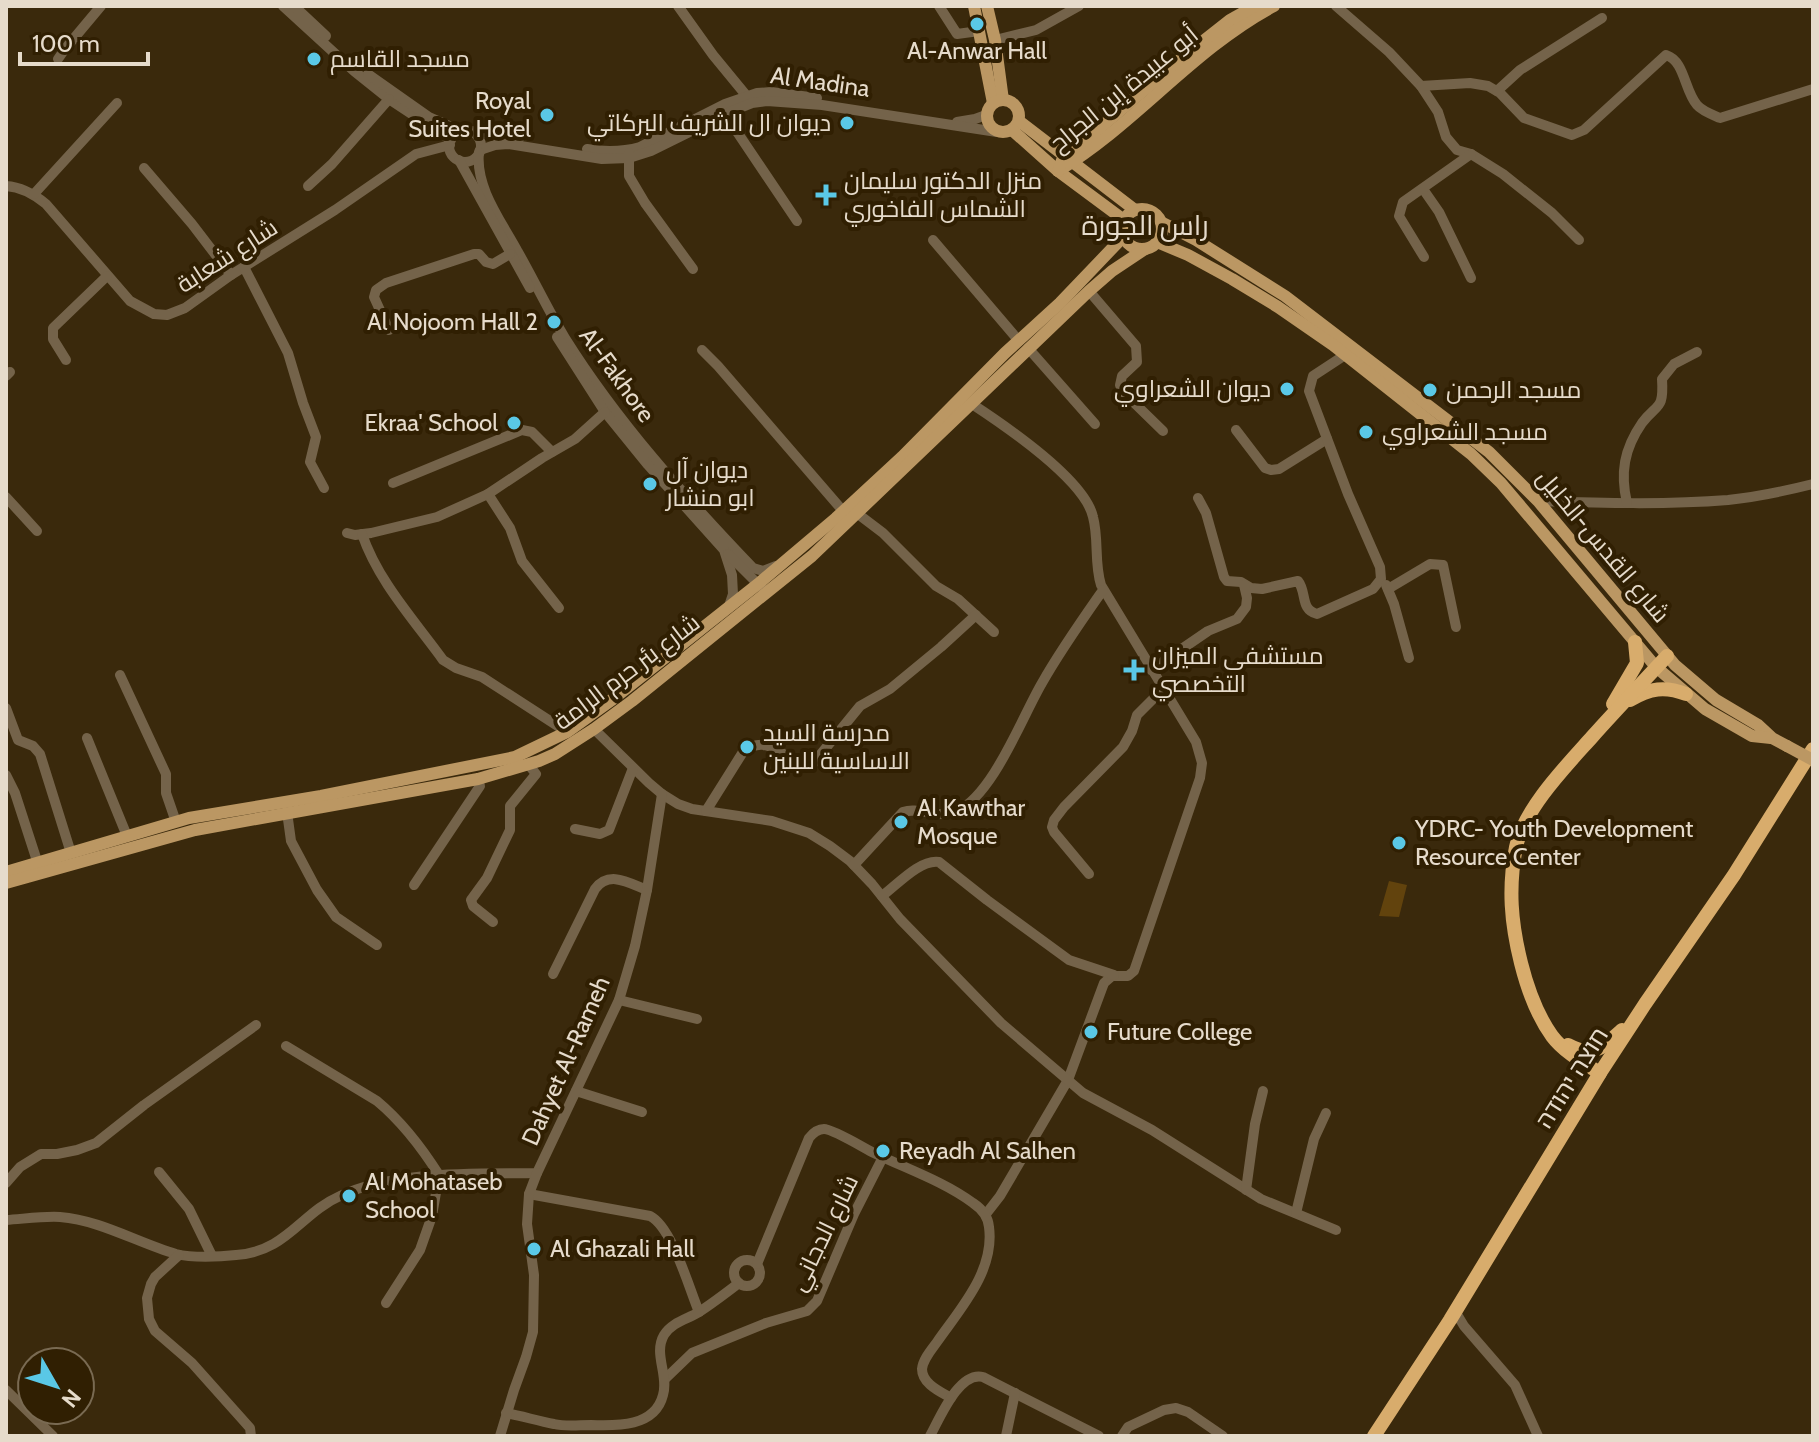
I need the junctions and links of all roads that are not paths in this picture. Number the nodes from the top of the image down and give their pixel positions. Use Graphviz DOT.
graph roads {
  1 [pos="101,6"];
  2 [pos="283,6"];
  3 [pos="294,6"];
  4 [pos="678,6"];
  5 [pos="939,6"];
  6 [pos="974,6"];
  7 [pos="987,6"];
  8 [pos="1079,6"];
  9 [pos="1255,6"];
  10 [pos="1274,6"];
  11 [pos="1336,6"];
  12 [pos="1602,18"];
  13 [pos="979,31"];
  14 [pos="995,40"];
  15 [pos="58,59"];
  16 [pos="1421,86"];
  17 [pos="1813,89"];
  18 [pos="1497,91"];
  19 [pos="389,99"];
  20 [pos="749,100"];
  21 [pos="998,101"];
  22 [pos="117,103"];
  23 [pos="725,114"];
  24 [pos="986,115"];
  25 [pos="935,122"];
  26 [pos="1015,126"];
  27 [pos="466,131"];
  28 [pos="997,132"];
  29 [pos="450,142"];
  30 [pos="480,151"];
  31 [pos="629,154"];
  32 [pos="1471,154"];
  33 [pos="1068,159"];
  34 [pos="459,160"];
  35 [pos="144,168"];
  36 [pos="1058,171"];
  37 [pos="6,186"];
  38 [pos="308,186"];
  39 [pos="1423,189"];
  40 [pos="34,194"];
  41 [pos="1135,210"];
  42 [pos="1124,220"];
  43 [pos="797,221"];
  44 [pos="1161,222"];
  45 [pos="1124,236"];
  46 [pos="933,240"];
  47 [pos="1579,240"];
  48 [pos="1151,245"];
  49 [pos="510,254"];
  50 [pos="1424,257"];
  51 [pos="244,267"];
  52 [pos="693,269"];
  53 [pos="231,275"];
  54 [pos="107,276"];
  55 [pos="1471,278"];
  56 [pos="1089,291"];
  57 [pos="389,330"];
  58 [pos="1023,345"];
  59 [pos="702,350"];
  60 [pos="1697,352"];
  61 [pos="1345,355"];
  62 [pos="66,360"];
  63 [pos="972,404"];
  64 [pos="605,412"];
  65 [pos="1095,424"];
  66 [pos="1236,430"];
  67 [pos="1163,431"];
  68 [pos="1327,439"];
  69 [pos="552,452"];
  70 [pos="393,483"];
  71 [pos="1813,484"];
  72 [pos="324,488"];
  73 [pos="488,494"];
  74 [pos="6,497"];
  75 [pos="1198,498"];
  76 [pos="1538,501"];
  77 [pos="1627,503"];
  78 [pos="843,511"];
  79 [pos="858,514"];
  80 [pos="37,531"];
  81 [pos="347,533"];
  82 [pos="362,534"];
  83 [pos="724,550"];
  84 [pos="782,564"];
  85 [pos="757,570"];
  86 [pos="1381,576"];
  87 [pos="1244,585"];
  88 [pos="762,589"];
  89 [pos="1388,589"];
  90 [pos="1103,590"];
  91 [pos="729,606"];
  92 [pos="559,608"];
  93 [pos="976,615"];
  94 [pos="1456,627"];
  95 [pos="994,632"];
  96 [pos="1635,642"];
  97 [pos="1409,658"];
  98 [pos="1662,662"];
  99 [pos="1151,670"];
  100 [pos="120,675"];
  101 [pos="1163,689"];
  102 [pos="1686,694"];
  103 [pos="6,708"];
  104 [pos="1609,717"];
  105 [pos="594,729"];
  106 [pos="567,732"];
  107 [pos="87,738"];
  108 [pos="1772,738"];
  109 [pos="1813,749"];
  110 [pos="1813,760"];
  111 [pos="528,764"];
  112 [pos="633,768"];
  113 [pos="6,775"];
  114 [pos="478,779"];
  115 [pos="662,794"];
  116 [pos="706,811"];
  117 [pos="287,812"];
  118 [pos="176,822"];
  119 [pos="575,829"];
  120 [pos="127,836"];
  121 [pos="71,853"];
  122 [pos="38,864"];
  123 [pos="854,865"];
  124 [pos="6,872"];
  125 [pos="1089,874"];
  126 [pos="6,883"];
  127 [pos="414,885"];
  128 [pos="647,890"];
  129 [pos="882,896"];
  130 [pos="493,922"];
  131 [pos="377,945"];
  132 [pos="553,974"];
  133 [pos="1114,975"];
  134 [pos="619,1000"];
  135 [pos="1645,1004"];
  136 [pos="697,1019"];
  137 [pos="256,1025"];
  138 [pos="1553,1038"];
  139 [pos="286,1046"];
  140 [pos="1600,1073"];
  141 [pos="1068,1080"];
  142 [pos="576,1091"];
  143 [pos="1263,1091"];
  144 [pos="642,1112"];
  145 [pos="1326,1113"];
  146 [pos="1555,1145"];
  147 [pos="883,1157"];
  148 [pos="159,1172"];
  149 [pos="537,1173"];
  150 [pos="439,1175"];
  151 [pos="6,1183"];
  152 [pos="1246,1190"];
  153 [pos="529,1194"];
  154 [pos="1296,1213"];
  155 [pos="986,1214"];
  156 [pos="6,1220"];
  157 [pos="1336,1230"];
  158 [pos="179,1255"];
  159 [pos="212,1256"];
  160 [pos="757,1264"];
  161 [pos="739,1283"];
  162 [pos="386,1303"];
  163 [pos="1455,1311"];
  164 [pos="699,1312"];
  165 [pos="665,1379"];
  166 [pos="6,1390"];
  167 [pos="1015,1393"];
  168 [pos="951,1398"];
  169 [pos="506,1413"];
  170 [pos="620,1431"];
  171 [pos="53,1436"];
  172 [pos="251,1436"];
  173 [pos="500,1436"];
  174 [pos="930,1436"];
  175 [pos="1006,1436"];
  176 [pos="1099,1436"];
  177 [pos="1122,1436"];
  178 [pos="1223,1436"];
  179 [pos="1374,1436"];
  180 [pos="1538,1436"];
  1 -- 15 [label="street"];
  2 -- 19 [label="street"];
  3 -- 27 [label="street, Al Madina"];
  4 -- 20 [label="street"];
  5 -- 13 [label="street"];
  6 -- 13 [label="main road"];
  7 -- 14 [label="main road"];
  8 -- 14 [label="street"];
  9 -- 33 [label="main road, أبو عبيدة إبن الجراح"];
  10 -- 33 [label="main road, أبو عبيدة إبن الجراح"];
  11 -- 16 [label="street"];
  12 -- 18 [label="street"];
  13 -- 21 [label="main road"];
  14 -- 21 [label="main road"];
  16 -- 18 [label="street"];
  16 -- 32 [label="street"];
  17 -- 18 [label="street"];
  19 -- 29 [label="street"];
  19 -- 38 [label="street"];
  20 -- 23 [label="street, Al Madina"];
  20 -- 25 [label="street, Al Madina"];
  20 -- 31 [label="street, Al Madina"];
  21 -- 24 [label="main road"];
  21 -- 26 [label="main road"];
  22 -- 40 [label="street"];
  23 -- 31 [label="street, Al Madina"];
  23 -- 43 [label="street"];
  24 -- 25 [label="street"];
  24 -- 28 [label="main road"];
  25 -- 28 [label="street"];
  26 -- 28 [label="main road"];
  26 -- 33 [label="main road"];
  26 -- 36 [label="main road"];
  27 -- 29 [label="street"];
  27 -- 30 [label="street"];
  27 -- 31 [label="street, Al Madina"];
  29 -- 34 [label="street"];
  29 -- 51 [label="street, شارع شعابة"];
  30 -- 31 [label="street, Al Madina"];
  30 -- 34 [label="street, Al Madina"];
  30 -- 85 [label="street, Al-Fakhore"];
  31 -- 52 [label="street"];
  32 -- 39 [label="street"];
  32 -- 47 [label="street"];
  33 -- 36 [label="main road, أبو عبيدة إبن الجراح"];
  33 -- 41 [label="main road"];
  34 -- 49 [label="street, Al-Fakhore"];
  35 -- 53 [label="street"];
  36 -- 42 [label="main road"];
  37 -- 40 [label="street, شارع شعابة"];
  39 -- 50 [label="street"];
  39 -- 55 [label="street"];
  40 -- 54 [label="street, شارع شعابة"];
  41 -- 42 [label="main road"];
  41 -- 44 [label="main road"];
  42 -- 45 [label="main road"];
  44 -- 48 [label="main road"];
  44 -- 76 [label="main road, شارع القدس-الخليل"];
  45 -- 48 [label="main road"];
  45 -- 58 [label="main road, شارع بئر حرم الرامة"];
  46 -- 58 [label="street"];
  48 -- 56 [label="main road, شارع بئر حرم الرامة"];
  48 -- 61 [label="main road, شارع القدس-الخليل"];
  49 -- 57 [label="street"];
  49 -- 64 [label="street, Al-Fakhore"];
  51 -- 53 [label="street, شارع شعابة"];
  51 -- 72 [label="street"];
  53 -- 54 [label="street, شارع شعابة"];
  54 -- 62 [label="street"];
  56 -- 58 [label="main road, شارع بئر حرم الرامة"];
  56 -- 67 [label="street"];
  58 -- 63 [label="main road, شارع بئر حرم الرامة"];
  58 -- 65 [label="street"];
  58 -- 78 [label="main road, شارع بئر حرم الرامة"];
  59 -- 78 [label="street"];
  60 -- 77 [label="street"];
  61 -- 68 [label="street"];
  61 -- 96 [label="main road, شارع القدس-الخليل"];
  63 -- 79 [label="main road, شارع بئر حرم الرامة"];
  63 -- 90 [label="street"];
  64 -- 69 [label="street"];
  64 -- 83 [label="street, Al-Fakhore"];
  66 -- 68 [label="street"];
  68 -- 86 [label="street"];
  69 -- 70 [label="street"];
  69 -- 73 [label="street"];
  71 -- 77 [label="street"];
  73 -- 82 [label="street"];
  73 -- 92 [label="street"];
  74 -- 80 [label="street"];
  75 -- 87 [label="street"];
  76 -- 77 [label="street"];
  76 -- 98 [label="main road, شارع القدس-الخليل"];
  78 -- 84 [label="main road, شارع بئر حرم الرامة"];
  79 -- 88 [label="main road, شارع بئر حرم الرامة"];
  79 -- 93 [label="street"];
  81 -- 82 [label="street"];
  82 -- 106 [label="street"];
  83 -- 88 [label="street"];
  83 -- 91 [label="street, Al-Fakhore"];
  84 -- 85 [label="street"];
  84 -- 88 [label="main road, شارع بئر حرم الرامة"];
  85 -- 88 [label="street"];
  86 -- 87 [label="street"];
  86 -- 89 [label="street"];
  87 -- 99 [label="street"];
  88 -- 91 [label="main road, شارع بئر حرم الرامة"];
  88 -- 105 [label="main road, شارع بئر حرم الرامة"];
  89 -- 94 [label="street"];
  89 -- 97 [label="street"];
  90 -- 99 [label="street"];
  90 -- 123 [label="street"];
  91 -- 106 [label="main road, شارع بئر حرم الرامة"];
  93 -- 95 [label="street"];
  93 -- 116 [label="street"];
  96 -- 98 [label="main road, شارع القدس-الخليل"];
  96 -- 104 [label="highway"];
  98 -- 102 [label="main road, شارع القدس-الخليل"];
  98 -- 104 [label="highway"];
  98 -- 108 [label="main road, شارع القدس-الخليل"];
  99 -- 101 [label="street"];
  100 -- 118 [label="street"];
  101 -- 125 [label="street"];
  101 -- 133 [label="street"];
  102 -- 104 [label="highway"];
  102 -- 108 [label="main road, شارع القدس-الخليل"];
  103 -- 121 [label="street"];
  104 -- 138 [label="highway"];
  105 -- 111 [label="main road, شارع بئر حرم الرامة"];
  105 -- 112 [label="street"];
  106 -- 118 [label="main road, شارع بئر حرم الرامة"];
  107 -- 120 [label="street"];
  108 -- 110 [label="main road, شارع القدس-الخليل, bridge"];
  109 -- 135 [label="highway, חוצה יהודה"];
  111 -- 114 [label="main road, شارع بئر حرم الرامة"];
  111 -- 130 [label="street"];
  112 -- 115 [label="street"];
  112 -- 119 [label="street"];
  113 -- 122 [label="street"];
  114 -- 117 [label="main road, شارع بئر حرم الرامة"];
  114 -- 127 [label="street"];
  115 -- 116 [label="street"];
  115 -- 128 [label="street, Dahyet Al-Rameh"];
  116 -- 123 [label="street"];
  117 -- 126 [label="main road, شارع بئر حرم الرامة"];
  117 -- 131 [label="street"];
  118 -- 120 [label="main road, شارع بئر حرم الرامة"];
  120 -- 121 [label="main road, شارع بئر حرم الرامة"];
  121 -- 122 [label="main road, شارع بئر حرم الرامة"];
  122 -- 124 [label="main road, شارع بئر حرم الرامة"];
  123 -- 129 [label="street"];
  128 -- 132 [label="street"];
  128 -- 134 [label="street, Dahyet Al-Rameh"];
  129 -- 133 [label="street"];
  129 -- 141 [label="street"];
  133 -- 141 [label="street"];
  134 -- 136 [label="street"];
  134 -- 142 [label="street, Dahyet Al-Rameh"];
  135 -- 138 [label="highway"];
  135 -- 140 [label="highway, חוצה יהודה"];
  137 -- 151 [label="street"];
  138 -- 140 [label="highway"];
  138 -- 146 [label="highway"];
  139 -- 150 [label="street"];
  140 -- 146 [label="highway, חוצה יהודה"];
  141 -- 152 [label="street"];
  141 -- 155 [label="street"];
  142 -- 144 [label="street"];
  142 -- 149 [label="street, Dahyet Al-Rameh"];
  143 -- 152 [label="street"];
  145 -- 154 [label="street"];
  146 -- 163 [label="highway, חוצה יהודה"];
  147 -- 155 [label="street"];
  147 -- 160 [label="street"];
  147 -- 165 [label="street, شارع الدجاني"];
  148 -- 159 [label="street"];
  149 -- 150 [label="street, Dahyet Al-Rameh"];
  149 -- 153 [label="street"];
  150 -- 159 [label="street, Dahyet Al-Rameh"];
  150 -- 162 [label="street"];
  152 -- 154 [label="street"];
  153 -- 164 [label="street"];
  153 -- 169 [label="street"];
  154 -- 157 [label="street"];
  155 -- 168 [label="street"];
  156 -- 158 [label="street, Dahyet Al-Rameh"];
  158 -- 159 [label="street, Dahyet Al-Rameh"];
  158 -- 172 [label="street"];
  160 -- 161 [label="street"];
  160 -- 161 [label="street"];
  161 -- 164 [label="street"];
  163 -- 179 [label="highway, חוצה יהודה"];
  163 -- 180 [label="street"];
  164 -- 165 [label="street"];
  165 -- 170 [label="street"];
  166 -- 171 [label="street"];
  167 -- 168 [label="street"];
  167 -- 175 [label="street"];
  167 -- 176 [label="street"];
  168 -- 174 [label="street"];
  169 -- 170 [label="street"];
  169 -- 173 [label="street"];
  177 -- 178 [label="street"];
}
